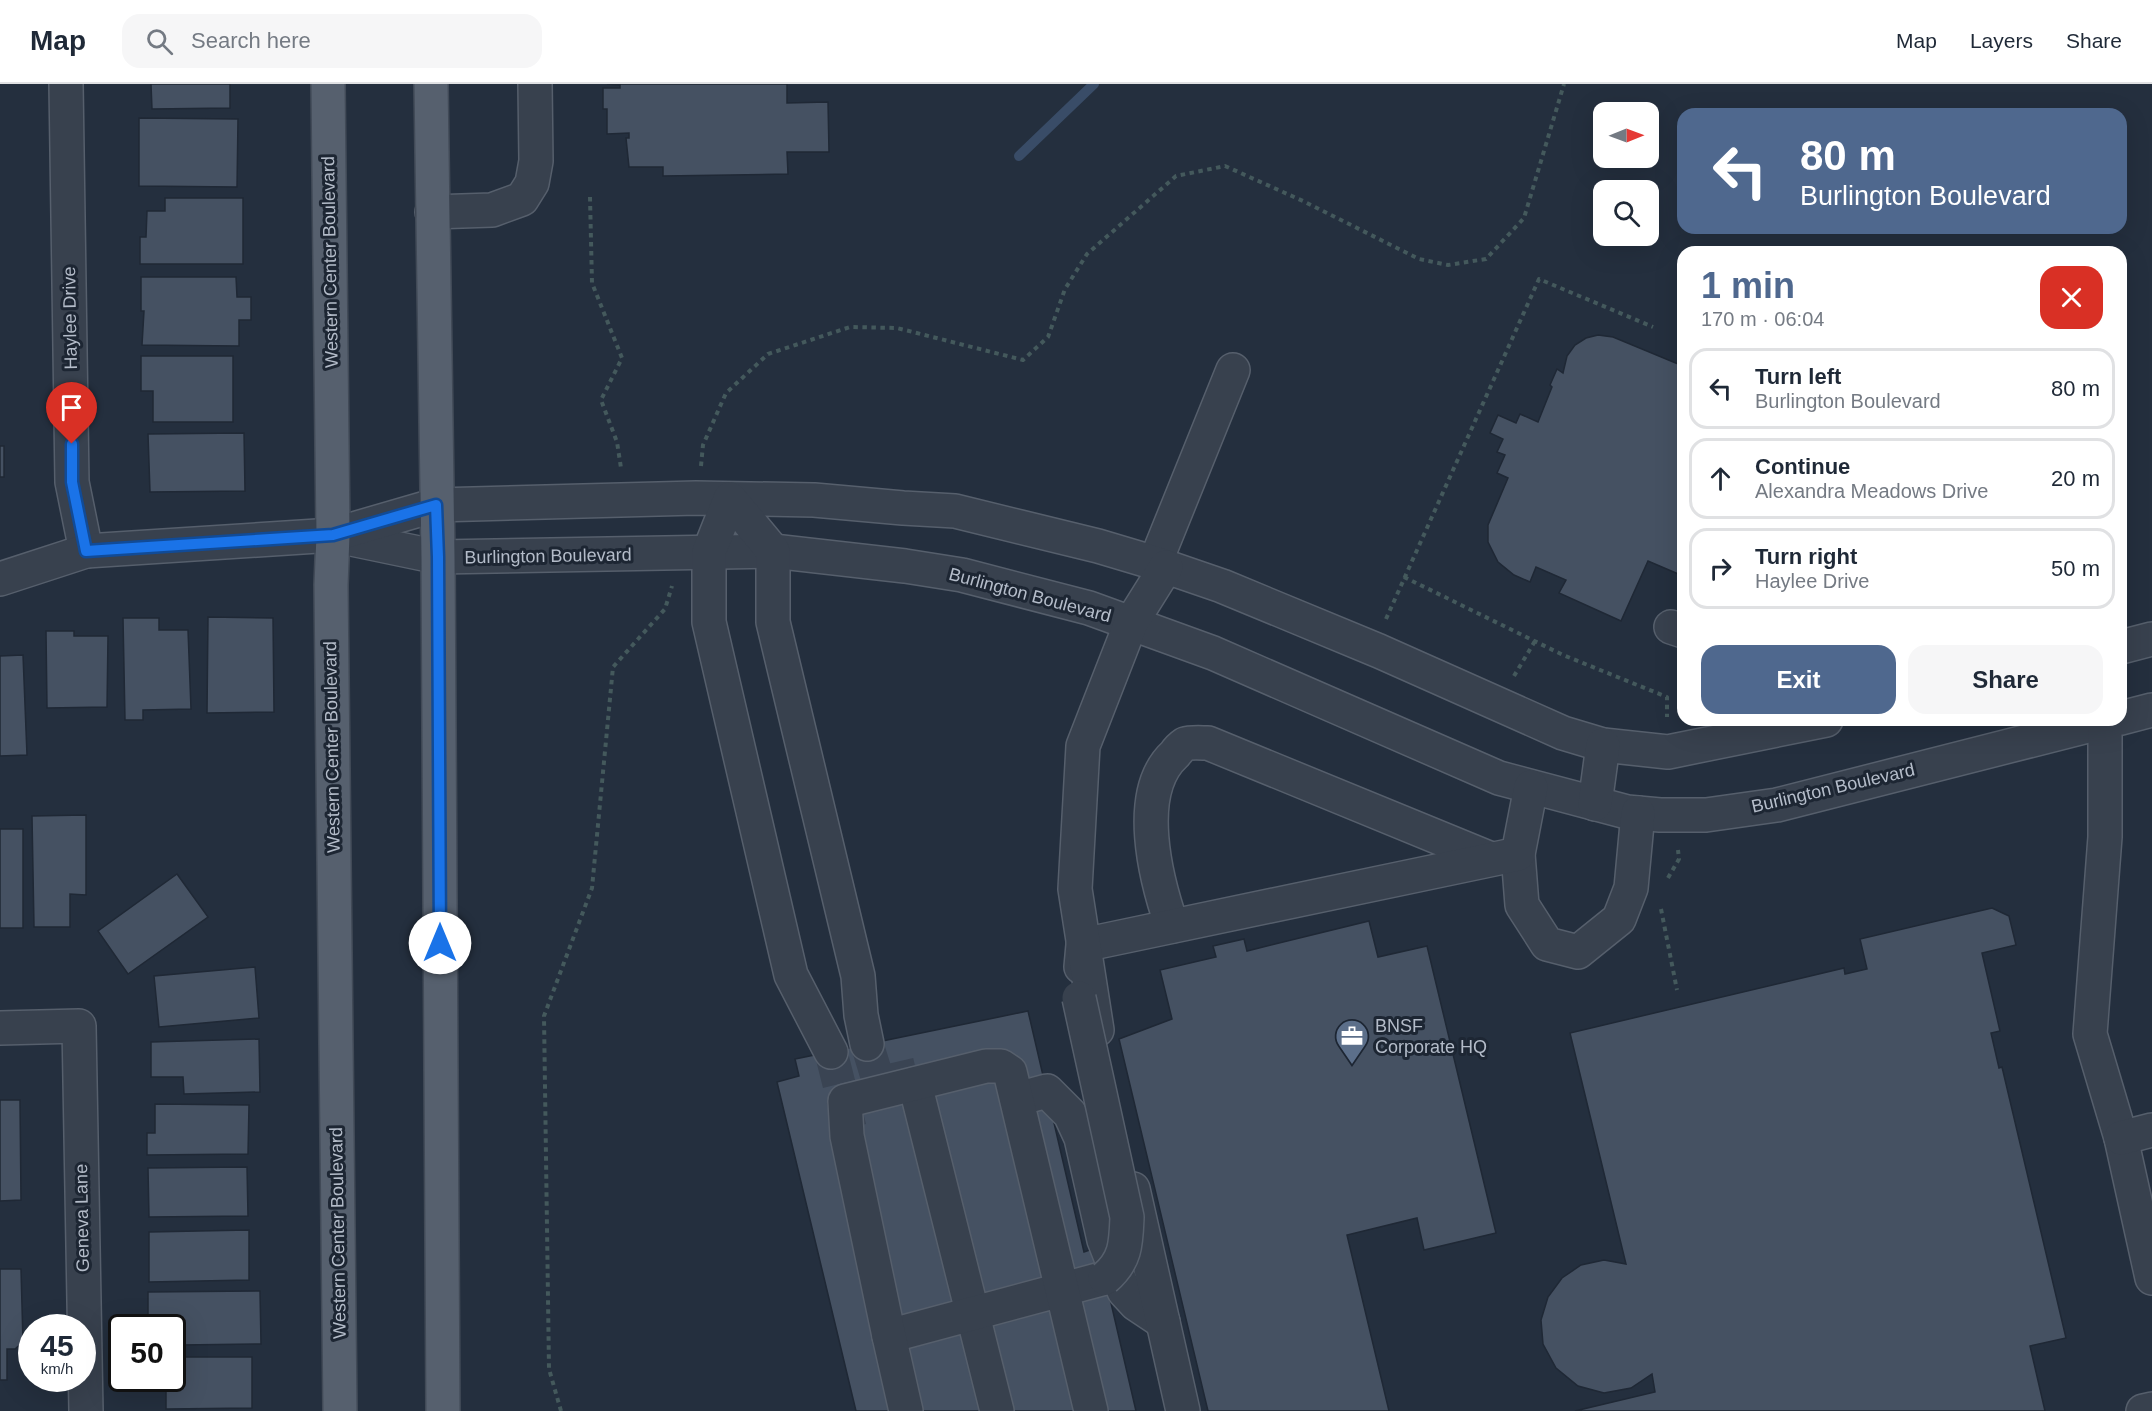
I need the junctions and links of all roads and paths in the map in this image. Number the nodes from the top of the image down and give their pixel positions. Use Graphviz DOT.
graph roads {
  1 [pos="66,84"];
  2 [pos="328,84"];
  3 [pos="431,84"];
  4 [pos="535,84"];
  5 [pos="591,197"];
  6 [pos="432,212"];
  7 [pos="1653,327"];
  8 [pos="1233,370"];
  9 [pos="730,499"];
  10 [pos="624,501"];
  11 [pos="436,505"];
  12 [pos="333,535"];
  13 [pos="86,551"];
  14 [pos="773,551"];
  15 [pos="709,552"];
  16 [pos="438,557"];
  17 [pos="1160,565"];
  18 [pos="0,579"];
  19 [pos="1131,623"];
  20 [pos="2152,639"];
  21 [pos="2127,645"];
  22 [pos="1379,651"];
  23 [pos="2152,710"];
  24 [pos="2127,716"];
  25 [pos="1796,726"];
  26 [pos="2087,726"];
  27 [pos="2111,726"];
  28 [pos="1603,745"];
  29 [pos="1531,787"];
  30 [pos="1595,804"];
  31 [pos="1638,813"];
  32 [pos="1504,857"];
  33 [pos="1172,926"];
  34 [pos="1083,945"];
  35 [pos="0,1028"];
  36 [pos="867,1044"];
  37 [pos="831,1052"];
  38 [pos="915,1084"];
  39 [pos="1017,1099"];
  40 [pos="2152,1130"];
  41 [pos="2121,1138"];
  42 [pos="2152,1278"];
  43 [pos="1062,1290"];
  44 [pos="973,1313"];
  45 [pos="1163,1322"];
  46 [pos="888,1336"];
  47 [pos="2152,1408"];
  48 [pos="86,1411"];
  49 [pos="340,1411"];
  50 [pos="443,1411"];
  51 [pos="906,1411"];
  52 [pos="997,1411"];
  53 [pos="1091,1411"];
  54 [pos="1183,1411"];
  55 [pos="2143,1411"];
  1 -- 13 [label="street, Haylee Drive"];
  2 -- 12 [label="main road, Western Center Boulevard"];
  3 -- 6 [label="main road"];
  4 -- 6 [label="street"];
  5 -- 10 [label="path"];
  6 -- 11 [label="main road"];
  7 -- 22 [label="path"];
  8 -- 17 [label="street"];
  9 -- 10 [label="street"];
  9 -- 14 [label="street"];
  9 -- 15 [label="street"];
  9 -- 17 [label="street"];
  10 -- 11 [label="street"];
  11 -- 12 [label="street"];
  11 -- 16 [label="main road"];
  12 -- 13 [label="street"];
  12 -- 16 [label="street, Burlington Boulevard"];
  12 -- 49 [label="main road, Western Center Boulevard"];
  13 -- 18 [label="street"];
  14 -- 15 [label="street, Burlington Boulevard"];
  14 -- 19 [label="street, Burlington Boulevard"];
  14 -- 36 [label="street"];
  15 -- 16 [label="street, Burlington Boulevard"];
  15 -- 37 [label="street"];
  16 -- 50 [label="main road"];
  17 -- 19 [label="street"];
  17 -- 22 [label="street"];
  19 -- 29 [label="street, Burlington Boulevard"];
  19 -- 34 [label="street"];
  20 -- 21 [label="street"];
  22 -- 28 [label="street"];
  23 -- 24 [label="street, Burlington Boulevard"];
  25 -- 28 [label="street"];
  26 -- 31 [label="street, Burlington Boulevard"];
  27 -- 41 [label="street"];
  28 -- 30 [label="street"];
  29 -- 30 [label="street, Burlington Boulevard"];
  29 -- 32 [label="street"];
  30 -- 31 [label="street, Burlington Boulevard"];
  31 -- 32 [label="street"];
  32 -- 33 [label="street"];
  32 -- 33 [label="street"];
  33 -- 34 [label="street"];
  34 -- 43 [label="street, bridge"];
  34 -- 45 [label="street"];
  35 -- 48 [label="street, Geneva Lane"];
  38 -- 39 [label="street"];
  38 -- 44 [label="street"];
  38 -- 46 [label="street"];
  39 -- 43 [label="street"];
  39 -- 45 [label="street"];
  40 -- 41 [label="street"];
  41 -- 42 [label="street"];
  43 -- 44 [label="street"];
  43 -- 53 [label="street"];
  44 -- 46 [label="street"];
  44 -- 52 [label="street"];
  45 -- 54 [label="street"];
  46 -- 51 [label="street"];
  47 -- 55 [label="street"];
}
